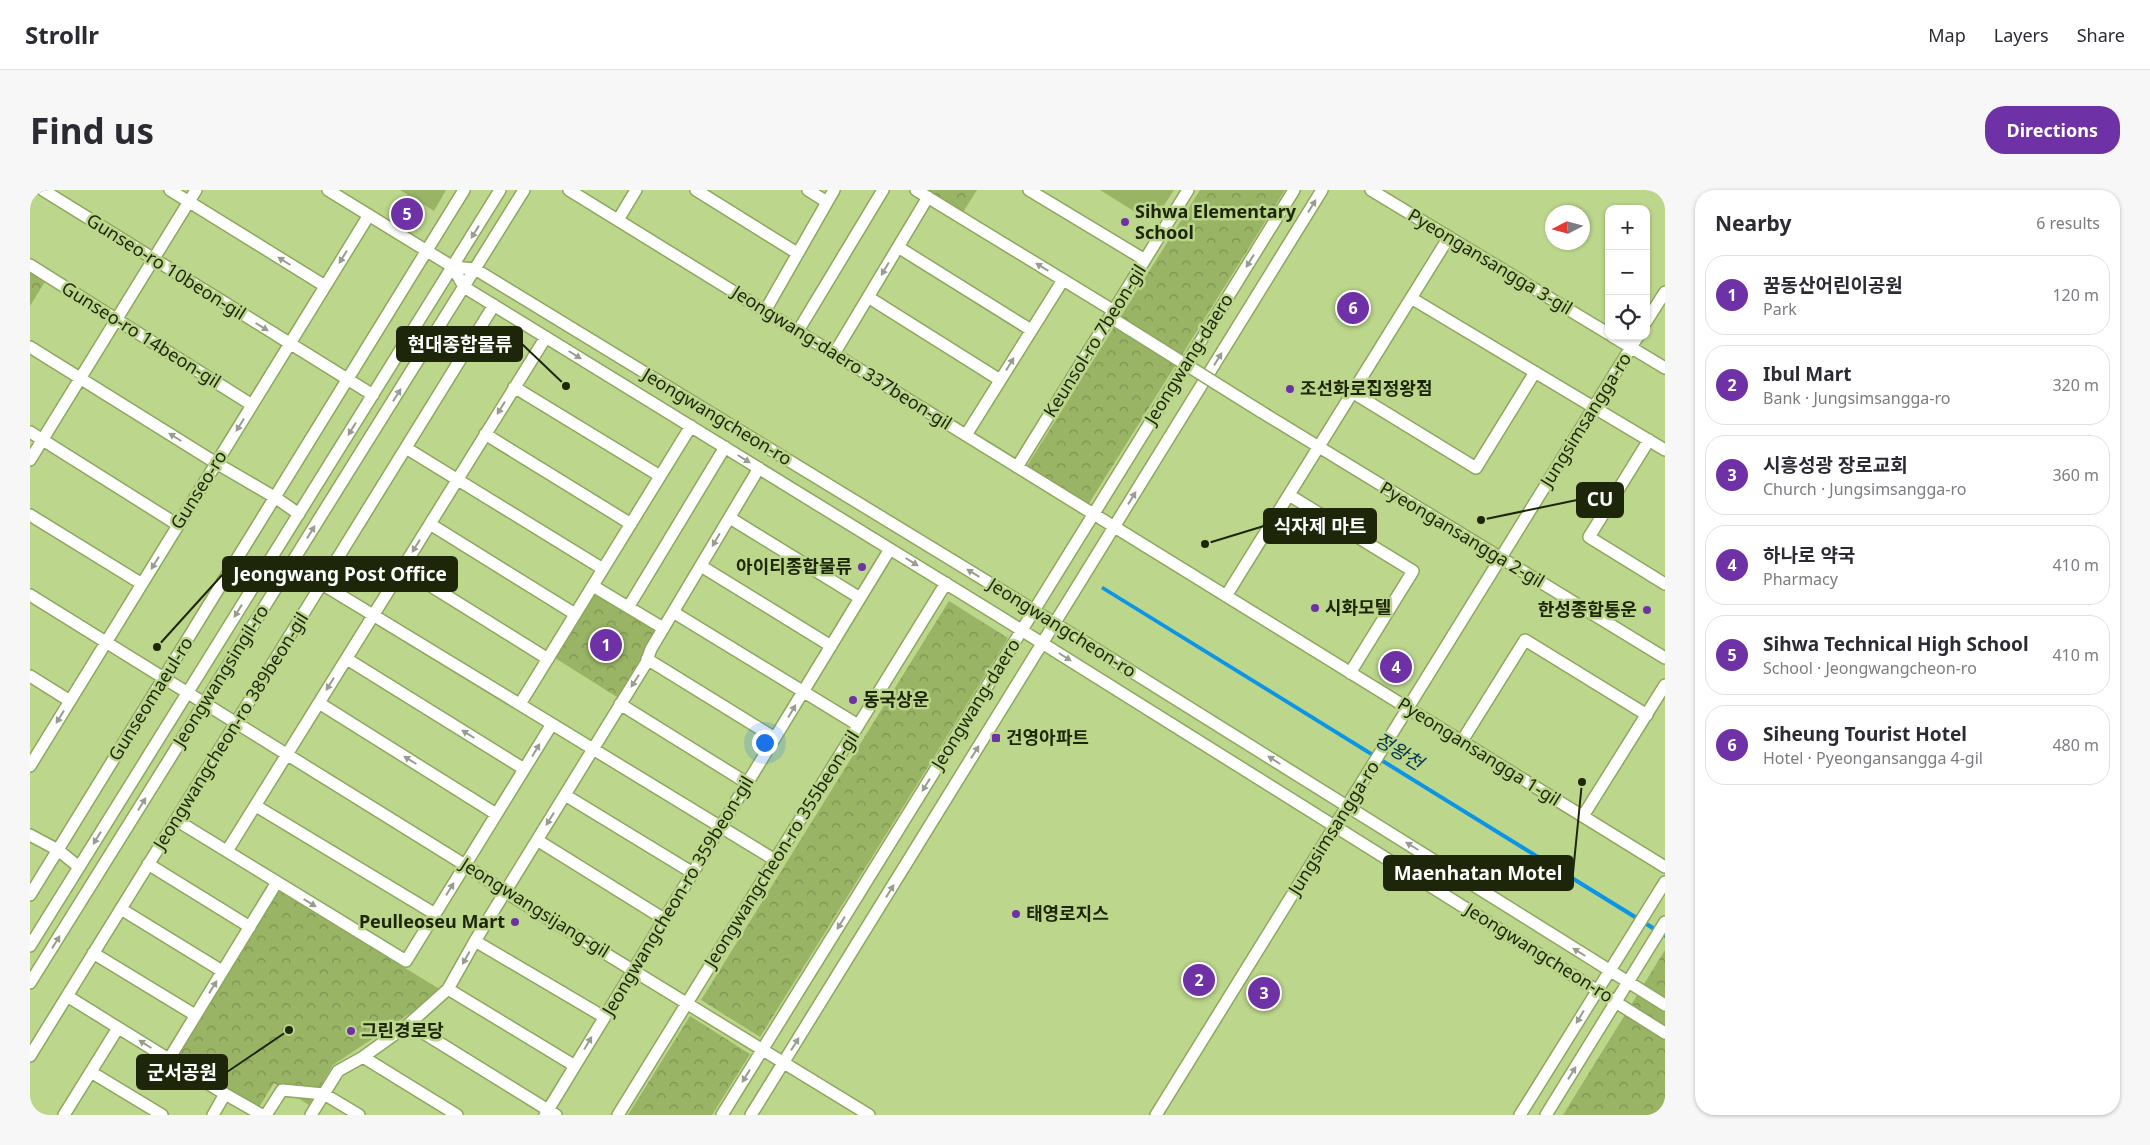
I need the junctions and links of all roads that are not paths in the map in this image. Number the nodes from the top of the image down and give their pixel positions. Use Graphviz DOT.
graph roads {
  1 [pos="43,190"];
  2 [pos="170,190"];
  3 [pos="196,190"];
  4 [pos="328,190"];
  5 [pos="464,190"];
  6 [pos="500,190"];
  7 [pos="524,190"];
  8 [pos="569,190"];
  9 [pos="636,190"];
  10 [pos="696,190"];
  11 [pos="808,190"];
  12 [pos="834,190"];
  13 [pos="883,190"];
  14 [pos="916,190"];
  15 [pos="1029,190"];
  16 [pos="1188,190"];
  17 [pos="1294,190"];
  18 [pos="1322,190"];
  19 [pos="1371,190"];
  20 [pos="928,197"];
  21 [pos="189,202"];
  22 [pos="827,202"];
  23 [pos="369,215"];
  24 [pos="618,220"];
  25 [pos="1449,237"];
  26 [pos="898,247"];
  27 [pos="428,251"];
  28 [pos="798,253"];
  29 [pos="153,259"];
  30 [pos="1145,260"];
  31 [pos="30,265"];
  32 [pos="453,267"];
  33 [pos="475,269"];
  34 [pos="1063,280"];
  35 [pos="325,286"];
  36 [pos="464,287"];
  37 [pos="1665,292"];
  38 [pos="868,297"];
  39 [pos="1411,298"];
  40 [pos="494,305"];
  41 [pos="765,311"];
  42 [pos="1112,314"];
  43 [pos="1650,316"];
  44 [pos="116,320"];
  45 [pos="1032,330"];
  46 [pos="798,331"];
  47 [pos="1605,332"];
  48 [pos="546,337"];
  49 [pos="1619,340"];
  50 [pos="1635,340"];
  51 [pos="290,344"];
  52 [pos="30,347"];
  53 [pos="1631,347"];
  54 [pos="834,354"];
  55 [pos="1665,368"];
  56 [pos="1535,372"];
  57 [pos="80,378"];
  58 [pos="348,380"];
  59 [pos="1000,380"];
  60 [pos="514,387"];
  61 [pos="1352,392"];
  62 [pos="373,395"];
  63 [pos="252,405"];
  64 [pos="1594,407"];
  65 [pos="691,426"];
  66 [pos="30,432"];
  67 [pos="485,434"];
  68 [pos="966,435"];
  69 [pos="43,440"];
  70 [pos="1649,440"];
  71 [pos="725,447"];
  72 [pos="406,448"];
  73 [pos="1318,448"];
  74 [pos="1665,450"];
  75 [pos="30,460"];
  76 [pos="216,463"];
  77 [pos="1017,467"];
  78 [pos="759,468"];
  79 [pos="660,476"];
  80 [pos="457,480"];
  81 [pos="1288,495"];
  82 [pos="276,498"];
  83 [pos="299,514"];
  84 [pos="1093,514"];
  85 [pos="30,515"];
  86 [pos="730,518"];
  87 [pos="430,524"];
  88 [pos="631,524"];
  89 [pos="178,525"];
  90 [pos="1114,527"];
  91 [pos="890,549"];
  92 [pos="1500,558"];
  93 [pos="701,566"];
  94 [pos="402,568"];
  95 [pos="603,569"];
  96 [pos="946,583"];
  97 [pos="142,584"];
  98 [pos="322,584"];
  99 [pos="1665,584"];
  100 [pos="593,586"];
  101 [pos="30,595"];
  102 [pos="1226,596"];
  103 [pos="860,598"];
  104 [pos="628,606"];
  105 [pos="1034,610"];
  106 [pos="673,612"];
  107 [pos="575,614"];
  108 [pos="373,615"];
  109 [pos="1055,623"];
  110 [pos="664,628"];
  111 [pos="1022,630"];
  112 [pos="106,642"];
  113 [pos="1042,643"];
  114 [pos="831,646"];
  115 [pos="346,658"];
  116 [pos="1665,658"];
  117 [pos="548,659"];
  118 [pos="647,659"];
  119 [pos="1350,673"];
  120 [pos="30,676"];
  121 [pos="163,678"];
  122 [pos="1665,686"];
  123 [pos="803,692"];
  124 [pos="187,693"];
  125 [pos="70,701"];
  126 [pos="204,703"];
  127 [pos="319,703"];
  128 [pos="520,704"];
  129 [pos="620,704"];
  130 [pos="1408,708"];
  131 [pos="1647,714"];
  132 [pos="236,723"];
  133 [pos="552,724"];
  134 [pos="858,725"];
  135 [pos="775,738"];
  136 [pos="1462,741"];
  137 [pos="592,748"];
  138 [pos="287,754"];
  139 [pos="32,760"];
  140 [pos="524,768"];
  141 [pos="747,783"];
  142 [pos="565,795"];
  143 [pos="256,806"];
  144 [pos="1347,806"];
  145 [pos="496,814"];
  146 [pos="1583,816"];
  147 [pos="176,820"];
  148 [pos="1335,825"];
  149 [pos="720,827"];
  150 [pos="30,835"];
  151 [pos="537,840"];
  152 [pos="58,850"];
  153 [pos="227,851"];
  154 [pos="775,860"];
  155 [pos="148,864"];
  156 [pos="465,865"];
  157 [pos="79,867"];
  158 [pos="1665,867"];
  159 [pos="693,873"];
  160 [pos="277,882"];
  161 [pos="1665,882"];
  162 [pos="505,892"];
  163 [pos="30,895"];
  164 [pos="121,909"];
  165 [pos="435,914"];
  166 [pos="664,920"];
  167 [pos="1665,922"];
  168 [pos="250,927"];
  169 [pos="475,941"];
  170 [pos="30,946"];
  171 [pos="93,953"];
  172 [pos="634,969"];
  173 [pos="1609,970"];
  174 [pos="222,971"];
  175 [pos="1628,982"];
  176 [pos="30,983"];
  177 [pos="448,989"];
  178 [pos="1597,990"];
  179 [pos="67,996"];
  180 [pos="1616,1002"];
  181 [pos="688,1003"];
  182 [pos="1665,1005"];
  183 [pos="196,1015"];
  184 [pos="604,1017"];
  185 [pos="409,1024"];
  186 [pos="118,1028"];
  187 [pos="1665,1033"];
  188 [pos="762,1049"];
  189 [pos="30,1056"];
  190 [pos="363,1057"];
  191 [pos="169,1059"];
  192 [pos="784,1062"];
  193 [pos="575,1066"];
  194 [pos="91,1072"];
  195 [pos="225,1094"];
  196 [pos="324,1094"];
  197 [pos="549,1113"];
  198 [pos="64,1115"];
  199 [pos="162,1115"];
  200 [pos="212,1115"];
  201 [pos="262,1115"];
  202 [pos="266,1115"];
  203 [pos="311,1115"];
  204 [pos="359,1115"];
  205 [pos="457,1115"];
  206 [pos="618,1115"];
  207 [pos="722,1115"];
  208 [pos="751,1115"];
  209 [pos="870,1115"];
  210 [pos="1156,1115"];
  211 [pos="1520,1115"];
  212 [pos="1546,1115"];
  1 -- 29 [label="street, Gunseo-ro 10beon-gil"];
  2 -- 21 [label="street"];
  3 -- 21 [label="street"];
  4 -- 23 [label="street, Jeongwangcheon-ro"];
  5 -- 27 [label="street, Gunseomaeul-ro"];
  6 -- 32 [label="street, Jeongwangsingil-ro, one-way"];
  7 -- 33 [label="street, Jeongwangsingil-ro"];
  8 -- 24 [label="street, Jeongwang-daero 337beon-gil"];
  9 -- 24 [label="street"];
  10 -- 28 [label="street"];
  11 -- 22 [label="street"];
  12 -- 22 [label="street"];
  13 -- 46 [label="street"];
  14 -- 20 [label="street, Pyeongansangga 2-gil"];
  15 -- 30 [label="street"];
  16 -- 30 [label="street, Keunsol-ro 7beon-gil"];
  17 -- 84 [label="street, Jeongwang-daero, one-way"];
  90 -- 18 [label="street, Jeongwang-daero, one-way"];
  19 -- 25 [label="street, Pyeongansangga 3-gil"];
  20 -- 26 [label="street"];
  34 -- 20 [label="street, Pyeongansangga 2-gil, one-way"];
  21 -- 29 [label="street"];
  35 -- 21 [label="street, one-way"];
  22 -- 28 [label="street"];
  23 -- 27 [label="street, Jeongwangcheon-ro"];
  23 -- 35 [label="street, Gunseo-ro, one-way"];
  24 -- 41 [label="street, Jeongwang-daero 337beon-gil"];
  25 -- 39 [label="street"];
  25 -- 47 [label="street, Pyeongansangga 3-gil"];
  26 -- 38 [label="street, one-way"];
  26 -- 45 [label="street"];
  27 -- 32 [label="street, Jeongwangcheon-ro"];
  27 -- 58 [label="street, Gunseomaeul-ro"];
  28 -- 41 [label="street"];
  29 -- 44 [label="street"];
  29 -- 51 [label="street, Gunseo-ro 10beon-gil, one-way"];
  30 -- 42 [label="street, Keunsol-ro 7beon-gil"];
  31 -- 44 [label="street, Gunseo-ro 14beon-gil"];
  32 -- 33 [label="street, Jeongwangcheon-ro"];
  32 -- 36 [label="street, Jeongwangcheon-ro"];
  32 -- 62 [label="street, Jeongwangsingil-ro"];
  33 -- 36 [label="street, Jeongwangsingil-ro"];
  105 -- 33 [label="street, Jeongwangcheon-ro, one-way"];
  34 -- 42 [label="street, Pyeongansangga 2-gil"];
  34 -- 45 [label="street"];
  35 -- 51 [label="street, Gunseo-ro"];
  36 -- 40 [label="street, Jeongwangcheon-ro"];
  126 -- 36 [label="street, Jeongwangsingil-ro, one-way"];
  37 -- 43 [label="street"];
  38 -- 54 [label="street"];
  38 -- 59 [label="street"];
  39 -- 56 [label="street"];
  39 -- 61 [label="street"];
  40 -- 48 [label="street, Jeongwangcheon-ro"];
  40 -- 72 [label="street, Jeongwangcheon-ro 389beon-gil"];
  41 -- 46 [label="street, Jeongwang-daero 337beon-gil"];
  42 -- 73 [label="street, Pyeongansangga 2-gil, bridge"];
  42 -- 77 [label="street, Keunsol-ro 7beon-gil"];
  44 -- 57 [label="street"];
  44 -- 63 [label="street, Gunseo-ro 14beon-gil"];
  59 -- 45 [label="street, one-way"];
  46 -- 54 [label="street, Jeongwang-daero 337beon-gil"];
  48 -- 60 [label="street"];
  48 -- 65 [label="street, Jeongwangcheon-ro, one-way"];
  49 -- 53 [label="street"];
  50 -- 53 [label="street, Jungsimsangga-ro"];
  51 -- 58 [label="street"];
  51 -- 63 [label="street, Gunseo-ro"];
  52 -- 57 [label="street"];
  53 -- 55 [label="street"];
  53 -- 64 [label="street, Jungsimsangga-ro"];
  54 -- 68 [label="street, Jeongwang-daero 337beon-gil"];
  56 -- 61 [label="street"];
  56 -- 64 [label="street"];
  57 -- 69 [label="street"];
  76 -- 57 [label="street, one-way"];
  58 -- 62 [label="street"];
  58 -- 82 [label="street, Gunseomaeul-ro"];
  59 -- 68 [label="street"];
  60 -- 67 [label="street, one-way"];
  60 -- 79 [label="street"];
  61 -- 73 [label="street"];
  62 -- 83 [label="street, Jeongwangsingil-ro, one-way"];
  63 -- 76 [label="street, Gunseo-ro, one-way"];
  64 -- 70 [label="street"];
  64 -- 92 [label="street, Jungsimsangga-ro"];
  65 -- 71 [label="street, Jeongwangcheon-ro"];
  65 -- 79 [label="street"];
  66 -- 69 [label="street"];
  67 -- 80 [label="street"];
  67 -- 88 [label="street"];
  68 -- 77 [label="street, Jeongwang-daero 337beon-gil"];
  69 -- 75 [label="street"];
  69 -- 89 [label="street"];
  70 -- 74 [label="street"];
  70 -- 99 [label="street"];
  71 -- 78 [label="street, Jeongwangcheon-ro, one-way"];
  71 -- 104 [label="street, Jeongwangcheon-ro"];
  72 -- 80 [label="street"];
  72 -- 98 [label="street, Jeongwangcheon-ro 389beon-gil"];
  73 -- 81 [label="street"];
  73 -- 92 [label="street, Pyeongansangga 2-gil"];
  76 -- 82 [label="street"];
  76 -- 89 [label="street, Gunseo-ro"];
  77 -- 84 [label="street, Jeongwang-daero 337beon-gil"];
  78 -- 86 [label="street"];
  78 -- 91 [label="street, Jeongwangcheon-ro"];
  79 -- 88 [label="street"];
  80 -- 87 [label="street"];
  80 -- 95 [label="street"];
  81 -- 102 [label="street"];
  81 -- 119 [label="street"];
  82 -- 83 [label="street"];
  82 -- 121 [label="street, Gunseomaeul-ro"];
  83 -- 124 [label="street, Jeongwangsingil-ro, one-way"];
  84 -- 90 [label="street, Jeongwang-daero 337beon-gil"];
  84 -- 105 [label="street, Jeongwang-daero"];
  85 -- 97 [label="street"];
  86 -- 93 [label="street, one-way"];
  86 -- 103 [label="street"];
  87 -- 94 [label="street, one-way"];
  87 -- 107 [label="street"];
  88 -- 95 [label="street"];
  89 -- 97 [label="street, Gunseo-ro, one-way"];
  90 -- 102 [label="street, Pyeongansangga 1-gil"];
  90 -- 109 [label="street, Jeongwang-daero"];
  91 -- 96 [label="street, Jeongwangcheon-ro, one-way"];
  91 -- 103 [label="street, Jeongwangcheon-ro 359beon-gil"];
  92 -- 116 [label="street, Pyeongansangga 2-gil"];
  92 -- 130 [label="street, Jungsimsangga-ro"];
  93 -- 106 [label="street"];
  93 -- 114 [label="street"];
  94 -- 108 [label="street"];
  94 -- 117 [label="street"];
  95 -- 100 [label="street"];
  96 -- 111 [label="street, Jeongwangcheon-ro"];
  96 -- 134 [label="street, Jeongwangcheon-ro 355beon-gil"];
  97 -- 112 [label="street, Gunseo-ro"];
  98 -- 108 [label="street"];
  98 -- 132 [label="street, Jeongwangcheon-ro 389beon-gil"];
  100 -- 104 [label="street"];
  100 -- 107 [label="street"];
  101 -- 112 [label="street, Jeongwangsijang-gil"];
  102 -- 119 [label="street, Pyeongansangga 1-gil"];
  103 -- 114 [label="street, Jeongwangcheon-ro 359beon-gil"];
  104 -- 110 [label="street"];
  105 -- 109 [label="street, Jeongwangcheon-ro"];
  105 -- 111 [label="street, Jeongwang-daero"];
  106 -- 110 [label="street"];
  106 -- 123 [label="street"];
  107 -- 117 [label="street"];
  108 -- 115 [label="street"];
  108 -- 128 [label="street"];
  109 -- 113 [label="street, Jeongwang-daero"];
  144 -- 109 [label="street, Jeongwangcheon-ro, one-way"];
  110 -- 118 [label="street"];
  111 -- 113 [label="street, Jeongwangcheon-ro"];
  111 -- 188 [label="street, Jeongwang-daero, one-way"];
  112 -- 121 [label="street, Jeongwangsijang-gil"];
  112 -- 125 [label="street, Gunseo-ro"];
  113 -- 148 [label="street, Jeongwangcheon-ro, one-way"];
  192 -- 113 [label="street, Jeongwang-daero, one-way"];
  114 -- 123 [label="street, Jeongwangcheon-ro 359beon-gil"];
  115 -- 127 [label="street, one-way"];
  140 -- 115 [label="street, one-way"];
  117 -- 128 [label="street"];
  118 -- 129 [label="street, one-way"];
  118 -- 135 [label="street"];
  119 -- 130 [label="street, Pyeongansangga 1-gil"];
  120 -- 125 [label="street"];
  121 -- 124 [label="street, Jeongwangsijang-gil"];
  121 -- 152 [label="street, Gunseomaeul-ro"];
  122 -- 131 [label="street"];
  123 -- 134 [label="street"];
  135 -- 123 [label="street, Jeongwangcheon-ro 359beon-gil, one-way"];
  124 -- 126 [label="street, Jeongwangsijang-gil"];
  124 -- 157 [label="street, Jeongwangsingil-ro, one-way"];
  125 -- 139 [label="street, Gunseo-ro, one-way"];
  126 -- 132 [label="street, Jeongwangsijang-gil"];
  176 -- 126 [label="street, Jeongwangsingil-ro, one-way"];
  127 -- 138 [label="street"];
  145 -- 127 [label="street, one-way"];
  128 -- 133 [label="street"];
  129 -- 137 [label="street"];
  129 -- 141 [label="street"];
  130 -- 136 [label="street, Pyeongansangga 1-gil"];
  130 -- 144 [label="street, Jungsimsangga-ro"];
  131 -- 136 [label="street"];
  131 -- 146 [label="street"];
  132 -- 138 [label="street, Jeongwangsijang-gil"];
  132 -- 147 [label="street, Jeongwangcheon-ro 389beon-gil"];
  133 -- 137 [label="street"];
  140 -- 133 [label="street, one-way"];
  134 -- 154 [label="street, Jeongwangcheon-ro 355beon-gil"];
  135 -- 141 [label="street, Jeongwangcheon-ro 359beon-gil"];
  136 -- 146 [label="street, Pyeongansangga 1-gil"];
  137 -- 142 [label="street"];
  137 -- 149 [label="street"];
  138 -- 143 [label="street"];
  138 -- 156 [label="street, Jeongwangsijang-gil"];
  140 -- 145 [label="street"];
  141 -- 149 [label="street, Jeongwangcheon-ro 359beon-gil"];
  142 -- 151 [label="street, one-way"];
  142 -- 159 [label="street"];
  143 -- 153 [label="street"];
  143 -- 165 [label="street"];
  144 -- 148 [label="street, Jungsimsangga-ro"];
  173 -- 144 [label="street, Jeongwangcheon-ro, one-way"];
  145 -- 156 [label="street"];
  146 -- 158 [label="street, Pyeongansangga 1-gil"];
  147 -- 153 [label="street"];
  147 -- 155 [label="street, Jeongwangcheon-ro 389beon-gil"];
  148 -- 178 [label="street, Jeongwangcheon-ro"];
  148 -- 210 [label="street, Jungsimsangga-ro"];
  149 -- 154 [label="street"];
  149 -- 159 [label="street, Jeongwangcheon-ro 359beon-gil"];
  150 -- 152 [label="street"];
  151 -- 162 [label="street"];
  151 -- 166 [label="street"];
  152 -- 157 [label="street"];
  152 -- 163 [label="street, Gunseomaeul-ro"];
  153 -- 160 [label="street"];
  154 -- 181 [label="street, Jeongwangcheon-ro 355beon-gil"];
  155 -- 164 [label="street, Jeongwangcheon-ro 389beon-gil"];
  155 -- 168 [label="street"];
  156 -- 162 [label="street, Jeongwangsijang-gil"];
  165 -- 156 [label="street, one-way"];
  157 -- 170 [label="street, Jeongwangsingil-ro"];
  159 -- 166 [label="street, Jeongwangcheon-ro 359beon-gil"];
  160 -- 165 [label="street, one-way"];
  160 -- 168 [label="street"];
  161 -- 173 [label="street"];
  162 -- 169 [label="street"];
  162 -- 172 [label="street, Jeongwangsijang-gil"];
  164 -- 171 [label="street, Jeongwangcheon-ro 389beon-gil"];
  164 -- 174 [label="street"];
  166 -- 172 [label="street, Jeongwangcheon-ro 359beon-gil"];
  167 -- 175 [label="street"];
  168 -- 174 [label="street"];
  169 -- 177 [label="street, one-way"];
  169 -- 184 [label="street"];
  171 -- 179 [label="street, Jeongwangcheon-ro 389beon-gil"];
  171 -- 183 [label="street"];
  172 -- 181 [label="street, Jeongwangsijang-gil"];
  172 -- 184 [label="street, Jeongwangcheon-ro 359beon-gil"];
  173 -- 175 [label="street, Jeongwangcheon-ro"];
  173 -- 178 [label="street"];
  183 -- 174 [label="street, one-way"];
  175 -- 180 [label="street"];
  175 -- 182 [label="street, Jeongwangcheon-ro"];
  177 -- 185 [label="street"];
  177 -- 193 [label="street"];
  178 -- 180 [label="street, Jeongwangcheon-ro"];
  178 -- 211 [label="street, one-way"];
  179 -- 186 [label="street"];
  179 -- 189 [label="street, Jeongwangcheon-ro 389beon-gil"];
  180 -- 187 [label="street, Jeongwangcheon-ro"];
  212 -- 180 [label="street, one-way"];
  181 -- 188 [label="street, Jeongwangsijang-gil"];
  181 -- 206 [label="street, Jeongwangcheon-ro 355beon-gil"];
  183 -- 191 [label="street"];
  193 -- 184 [label="street, Jeongwangcheon-ro 359beon-gil, one-way"];
  185 -- 190 [label="street"];
  185 -- 197 [label="street"];
  191 -- 186 [label="street, one-way"];
  186 -- 194 [label="street"];
  188 -- 192 [label="street, Jeongwangsijang-gil"];
  188 -- 207 [label="street, Jeongwang-daero, one-way"];
  190 -- 196 [label="street"];
  190 -- 205 [label="street"];
  191 -- 195 [label="street"];
  192 -- 208 [label="street, Jeongwang-daero"];
  192 -- 209 [label="street, Jeongwangsijang-gil"];
  193 -- 197 [label="street, Jeongwangcheon-ro 359beon-gil"];
  194 -- 198 [label="street"];
  194 -- 199 [label="street"];
  195 -- 200 [label="street"];
  195 -- 201 [label="street"];
  196 -- 202 [label="street"];
  196 -- 203 [label="street"];
  196 -- 204 [label="street"];
}
